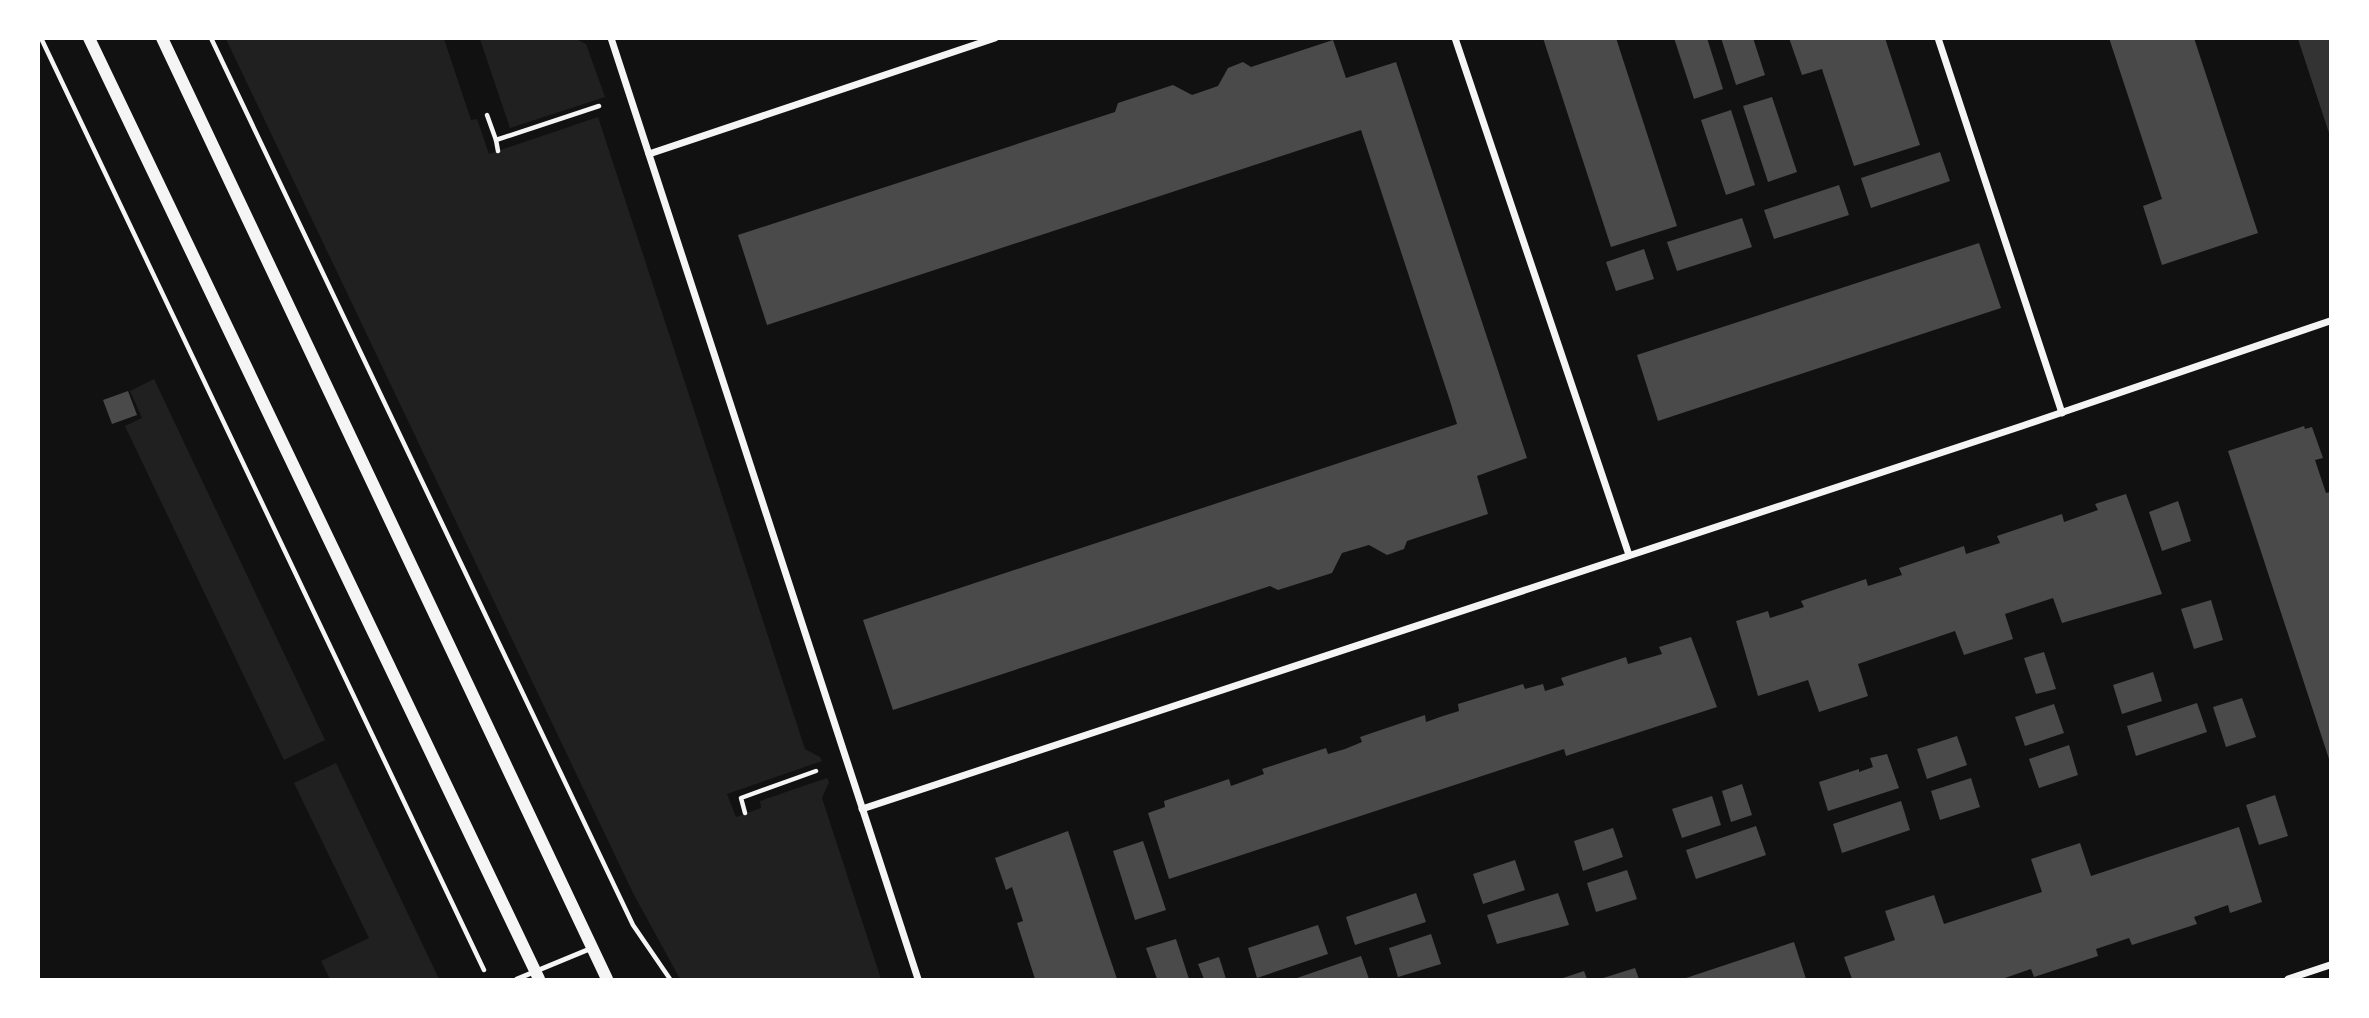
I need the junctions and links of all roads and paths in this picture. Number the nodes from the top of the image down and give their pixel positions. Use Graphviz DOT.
graph roads {
  1 [pos="41,38"];
  2 [pos="89,38"];
  3 [pos="162,38"];
  4 [pos="211,38"];
  5 [pos="611,38"];
  6 [pos="995,38"];
  7 [pos="1455,38"];
  8 [pos="1938,38"];
  9 [pos="630,96"];
  10 [pos="487,115"];
  11 [pos="496,140"];
  12 [pos="498,151"];
  13 [pos="649,154"];
  14 [pos="2330,321"];
  15 [pos="2062,413"];
  16 [pos="1629,555"];
  17 [pos="846,760"];
  18 [pos="862,809"];
  19 [pos="745,813"];
  20 [pos="592,948"];
  21 [pos="2330,965"];
  22 [pos="537,976"];
  23 [pos="488,979"];
  24 [pos="517,979"];
  25 [pos="607,979"];
  26 [pos="670,979"];
  27 [pos="918,979"];
  28 [pos="2288,979"];
  1 -- 23 [label="path"];
  2 -- 22 [label="street"];
  3 -- 20 [label="street"];
  4 -- 26 [label="path"];
  5 -- 9 [label="street"];
  6 -- 13 [label="street"];
  7 -- 16 [label="street"];
  8 -- 15 [label="street"];
  9 -- 11 [label="path"];
  9 -- 13 [label="street"];
  10 -- 11 [label="path"];
  11 -- 12 [label="path"];
  13 -- 17 [label="street"];
  14 -- 15 [label="street"];
  15 -- 16 [label="street"];
  16 -- 18 [label="street"];
  17 -- 18 [label="street"];
  17 -- 19 [label="path"];
  18 -- 27 [label="street"];
  20 -- 22 [label="lane"];
  20 -- 25 [label="street"];
  21 -- 28 [label="street"];
  22 -- 24 [label="lane"];
}
